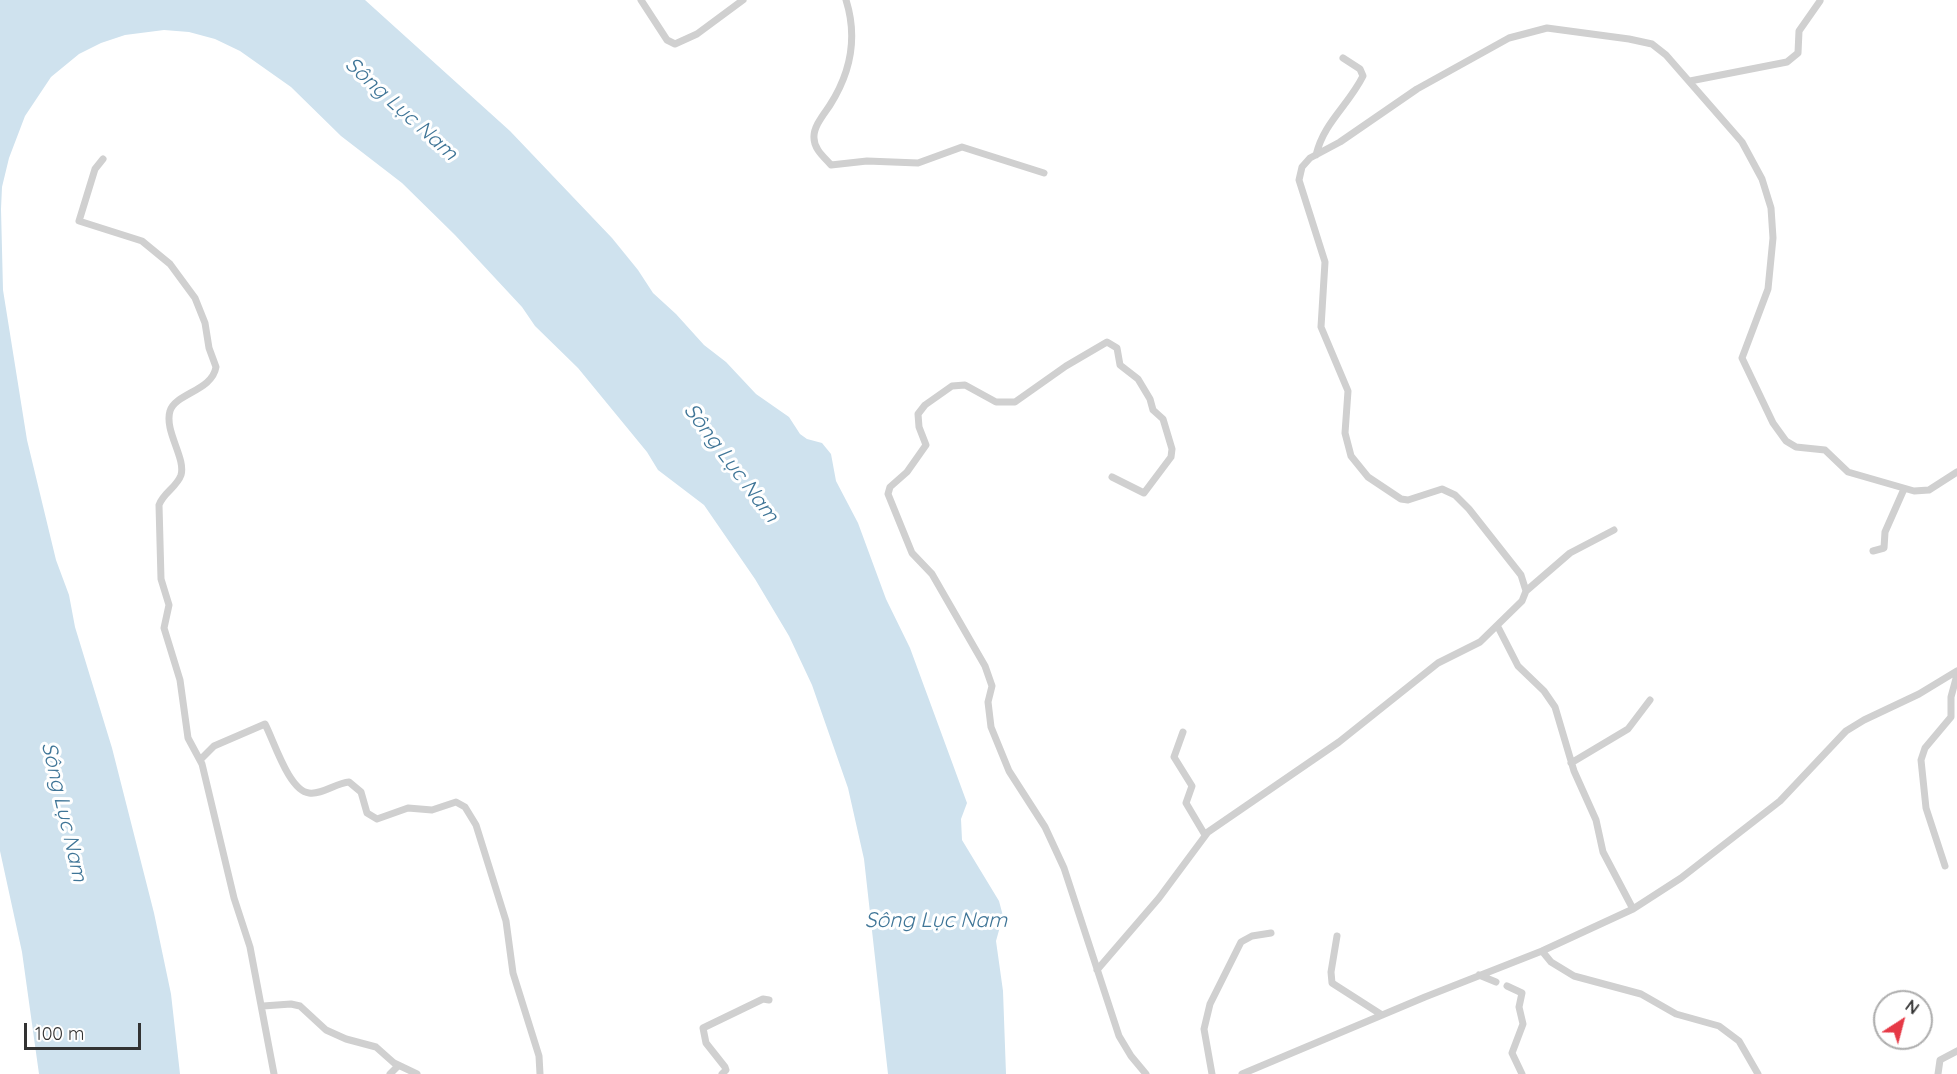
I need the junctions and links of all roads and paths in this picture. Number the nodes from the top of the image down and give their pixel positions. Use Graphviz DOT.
graph roads {
  1 [pos="641,0"];
  2 [pos="743,0"];
  3 [pos="846,0"];
  4 [pos="1820,2"];
  5 [pos="1343,58"];
  6 [pos="1690,81"];
  7 [pos="1316,155"];
  8 [pos="103,159"];
  9 [pos="1044,173"];
  10 [pos="1957,472"];
  11 [pos="1112,477"];
  12 [pos="1904,489"];
  13 [pos="1614,530"];
  14 [pos="1873,551"];
  15 [pos="1526,591"];
  16 [pos="1498,627"];
  17 [pos="1957,671"];
  18 [pos="1957,675"];
  19 [pos="1650,700"];
  20 [pos="1183,732"];
  21 [pos="200,759"];
  22 [pos="1571,764"];
  23 [pos="1205,835"];
  24 [pos="1945,866"];
  25 [pos="1633,909"];
  26 [pos="1271,933"];
  27 [pos="1337,936"];
  28 [pos="1542,951"];
  29 [pos="1097,970"];
  30 [pos="1479,975"];
  31 [pos="1496,982"];
  32 [pos="1507,986"];
  33 [pos="769,1000"];
  34 [pos="263,1006"];
  35 [pos="1382,1015"];
  36 [pos="1957,1051"];
  37 [pos="398,1066"];
  38 [pos="274,1074"];
  39 [pos="390,1074"];
  40 [pos="417,1074"];
  41 [pos="540,1074"];
  42 [pos="722,1074"];
  43 [pos="1146,1074"];
  44 [pos="1212,1074"];
  45 [pos="1242,1074"];
  46 [pos="1522,1074"];
  47 [pos="1758,1074"];
  48 [pos="1938,1074"];
  1 -- 2 [label="street"];
  3 -- 9 [label="street"];
  4 -- 6 [label="street"];
  5 -- 7 [label="street"];
  6 -- 7 [label="street"];
  6 -- 12 [label="street"];
  7 -- 15 [label="street"];
  8 -- 21 [label="street"];
  10 -- 12 [label="street"];
  11 -- 29 [label="street"];
  12 -- 14 [label="street"];
  13 -- 15 [label="street"];
  15 -- 16 [label="street"];
  16 -- 22 [label="street"];
  16 -- 23 [label="street"];
  17 -- 25 [label="street"];
  18 -- 24 [label="street"];
  19 -- 22 [label="street"];
  20 -- 23 [label="street"];
  21 -- 34 [label="street"];
  21 -- 41 [label="street"];
  22 -- 25 [label="street"];
  23 -- 29 [label="street"];
  25 -- 28 [label="street"];
  26 -- 44 [label="street"];
  27 -- 35 [label="street"];
  28 -- 30 [label="street"];
  28 -- 47 [label="street"];
  29 -- 43 [label="street"];
  30 -- 31 [label="street"];
  30 -- 35 [label="street"];
  32 -- 46 [label="street"];
  33 -- 42 [label="street"];
  34 -- 37 [label="street"];
  34 -- 38 [label="street"];
  35 -- 45 [label="street"];
  36 -- 48 [label="street"];
  37 -- 39 [label="street"];
  37 -- 40 [label="street"];
}
